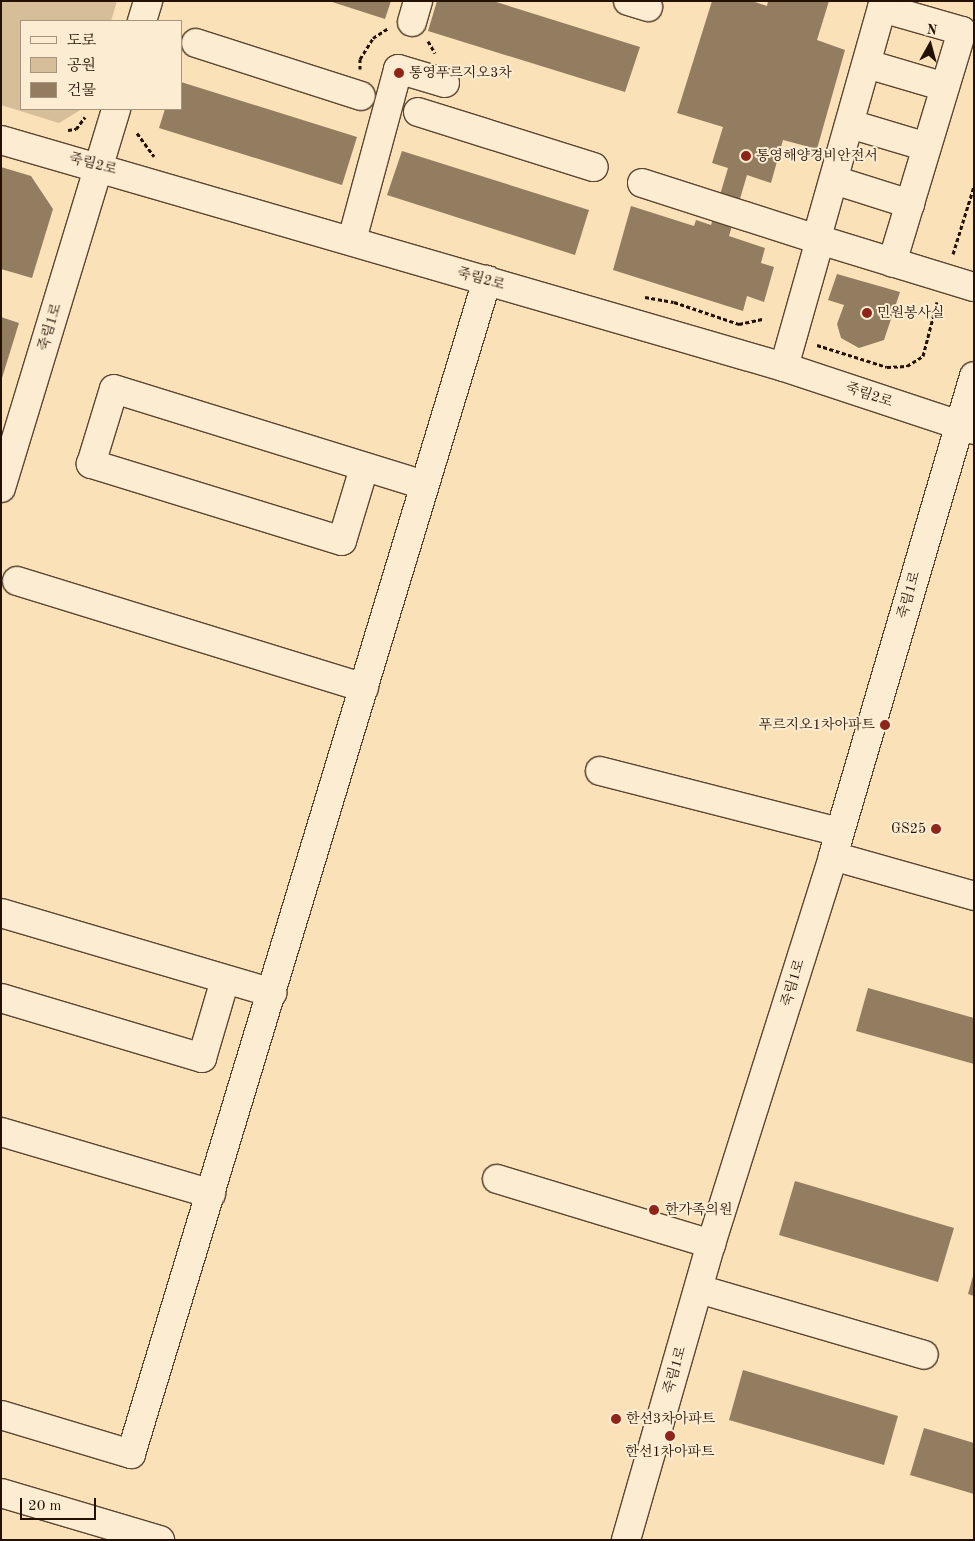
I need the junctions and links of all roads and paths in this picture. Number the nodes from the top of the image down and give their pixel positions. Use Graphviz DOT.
graph roads {
  1 [pos="148,1"];
  2 [pos="883,5"];
  3 [pos="415,12"];
  4 [pos="142,20"];
  5 [pos="196,43"];
  6 [pos="867,64"];
  7 [pos="445,83"];
  8 [pos="945,87"];
  9 [pos="361,96"];
  10 [pos="116,110"];
  11 [pos="418,112"];
  12 [pos="850,124"];
  13 [pos="1,140"];
  14 [pos="927,147"];
  15 [pos="99,166"];
  16 [pos="594,167"];
  17 [pos="834,180"];
  18 [pos="642,183"];
  19 [pos="974,186"];
  20 [pos="910,204"];
  21 [pos="352,240"];
  22 [pos="820,240"];
  23 [pos="951,262"];
  24 [pos="892,263"];
  25 [pos="487,280"];
  26 [pos="974,287"];
  27 [pos="640,297"];
  28 [pos="938,299"];
  29 [pos="763,319"];
  30 [pos="814,343"];
  31 [pos="784,367"];
  32 [pos="974,376"];
  33 [pos="966,428"];
  34 [pos="364,468"];
  35 [pos="425,486"];
  36 [pos="1,488"];
  37 [pos="16,581"];
  38 [pos="364,688"];
  39 [pos="600,771"];
  40 [pos="836,844"];
  41 [pos="974,896"];
  42 [pos="1,913"];
  43 [pos="225,980"];
  44 [pos="272,993"];
  45 [pos="1,998"];
  46 [pos="1,1132"];
  47 [pos="497,1179"];
  48 [pos="211,1194"];
  49 [pos="711,1244"];
  50 [pos="699,1289"];
  51 [pos="924,1356"];
  52 [pos="1,1415"];
  53 [pos="1,1493"];
  54 [pos="158,1540"];
  55 [pos="626,1540"];
  1 -- 4 [label="street"];
  2 -- 6 [label="street"];
  2 -- 8 [label="street"];
  3 -- 9 [label="path"];
  5 -- 9 [label="street"];
  6 -- 8 [label="street"];
  6 -- 12 [label="street"];
  7 -- 21 [label="street"];
  8 -- 14 [label="street"];
  10 -- 15 [label="street, 죽림1로"];
  11 -- 16 [label="street"];
  12 -- 14 [label="street"];
  12 -- 17 [label="street"];
  13 -- 15 [label="street, 죽림2로"];
  14 -- 20 [label="street"];
  15 -- 21 [label="street, 죽림2로"];
  15 -- 36 [label="street, 죽림1로"];
  17 -- 20 [label="street"];
  17 -- 22 [label="street"];
  18 -- 22 [label="street"];
  19 -- 23 [label="path"];
  20 -- 24 [label="street"];
  21 -- 25 [label="street, 죽림2로"];
  22 -- 24 [label="street"];
  22 -- 31 [label="street"];
  24 -- 26 [label="street"];
  25 -- 31 [label="street, 죽림2로"];
  25 -- 35 [label="street"];
  27 -- 29 [label="path"];
  28 -- 30 [label="path"];
  31 -- 33 [label="street, 죽림2로"];
  32 -- 33 [label="street"];
  33 -- 40 [label="street, 죽림1로"];
  34 -- 34 [label="street"];
  34 -- 35 [label="street"];
  35 -- 38 [label="street"];
  37 -- 38 [label="street"];
  38 -- 44 [label="street"];
  39 -- 40 [label="street"];
  40 -- 41 [label="street"];
  40 -- 49 [label="street, 죽림1로"];
  42 -- 43 [label="street"];
  43 -- 44 [label="street"];
  43 -- 45 [label="street"];
  44 -- 48 [label="street"];
  46 -- 48 [label="street"];
  47 -- 49 [label="street"];
  48 -- 52 [label="street"];
  49 -- 50 [label="street, 죽림1로"];
  50 -- 51 [label="street"];
  50 -- 55 [label="street, 죽림1로"];
  53 -- 54 [label="street"];
}
